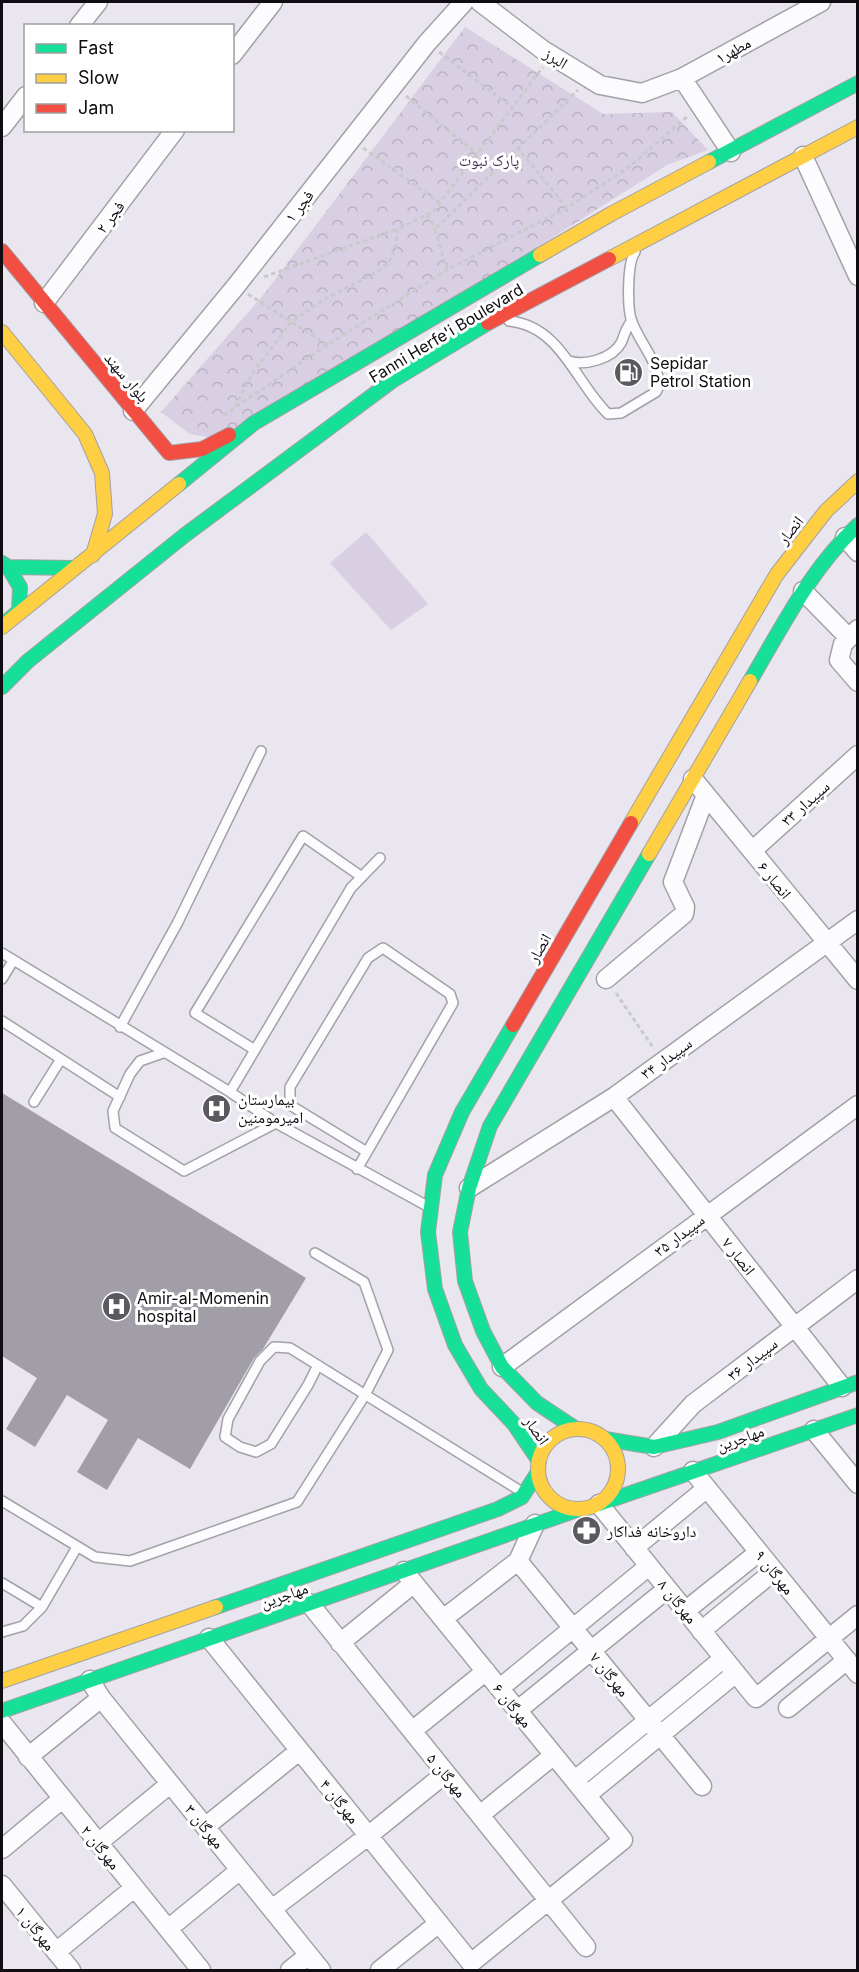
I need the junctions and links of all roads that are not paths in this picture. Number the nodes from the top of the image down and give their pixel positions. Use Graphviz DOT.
graph roads {
  1 [pos="98,2"];
  2 [pos="273,2"];
  3 [pos="464,2"];
  4 [pos="480,2"];
  5 [pos="821,2"];
  6 [pos="81,24"];
  7 [pos="234,52"];
  8 [pos="682,78"];
  9 [pos="858,83"];
  10 [pos="642,93"];
  11 [pos="24,99"];
  12 [pos="2,127"];
  13 [pos="858,127"];
  14 [pos="173,132"];
  15 [pos="731,152"];
  16 [pos="802,156"];
  17 [pos="643,240"];
  18 [pos="2,251"];
  19 [pos="858,276"];
  20 [pos="44,303"];
  21 [pos="492,321"];
  22 [pos="632,321"];
  23 [pos="2,332"];
  24 [pos="569,361"];
  25 [pos="133,411"];
  26 [pos="254,423"];
  27 [pos="858,481"];
  28 [pos="851,531"];
  29 [pos="858,552"];
  30 [pos="93,555"];
  31 [pos="5,565"];
  32 [pos="73,568"];
  33 [pos="803,591"];
  34 [pos="3,626"];
  35 [pos="853,633"];
  36 [pos="858,682"];
  37 [pos="2,687"];
  38 [pos="261,751"];
  39 [pos="858,755"];
  40 [pos="682,768"];
  41 [pos="706,795"];
  42 [pos="752,851"];
  43 [pos="380,858"];
  44 [pos="362,877"];
  45 [pos="858,920"];
  46 [pos="827,943"];
  47 [pos="2,953"];
  48 [pos="13,961"];
  49 [pos="2,979"];
  50 [pos="606,979"];
  51 [pos="858,980"];
  52 [pos="544,1003"];
  53 [pos="2,1021"];
  54 [pos="120,1027"];
  55 [pos="255,1050"];
  56 [pos="163,1053"];
  57 [pos="61,1059"];
  58 [pos="230,1092"];
  59 [pos="614,1096"];
  60 [pos="120,1097"];
  61 [pos="34,1102"];
  62 [pos="858,1105"];
  63 [pos="276,1123"];
  64 [pos="367,1152"];
  65 [pos="357,1168"];
  66 [pos="469,1188"];
  67 [pos="431,1208"];
  68 [pos="707,1215"];
  69 [pos="315,1252"];
  70 [pos="858,1279"];
  71 [pos="794,1326"];
  72 [pos="318,1365"];
  73 [pos="502,1368"];
  74 [pos="850,1385"];
  75 [pos="365,1395"];
  76 [pos="858,1415"];
  77 [pos="576,1428"];
  78 [pos="814,1430"];
  79 [pos="605,1439"];
  80 [pos="654,1447"];
  81 [pos="538,1466"];
  82 [pos="693,1471"];
  83 [pos="858,1484"];
  84 [pos="707,1488"];
  85 [pos="524,1493"];
  86 [pos="2,1501"];
  87 [pos="599,1504"];
  88 [pos="577,1510"];
  89 [pos="535,1524"];
  90 [pos="78,1547"];
  91 [pos="634,1548"];
  92 [pos="759,1552"];
  93 [pos="518,1561"];
  94 [pos="649,1566"];
  95 [pos="774,1571"];
  96 [pos="409,1577"];
  97 [pos="2,1583"];
  98 [pos="667,1589"];
  99 [pos="309,1603"];
  100 [pos="42,1607"];
  101 [pos="686,1611"];
  102 [pos="202,1612"];
  103 [pos="858,1615"];
  104 [pos="443,1619"];
  105 [pos="573,1629"];
  106 [pos="701,1631"];
  107 [pos="2,1632"];
  108 [pos="209,1638"];
  109 [pos="829,1639"];
  110 [pos="340,1643"];
  111 [pos="591,1650"];
  112 [pos="81,1654"];
  113 [pos="724,1658"];
  114 [pos="852,1667"];
  115 [pos="486,1671"];
  116 [pos="736,1673"];
  117 [pos="90,1680"];
  118 [pos="2,1681"];
  119 [pos="500,1688"];
  120 [pos="101,1698"];
  121 [pos="788,1708"];
  122 [pos="518,1710"];
  123 [pos="2,1711"];
  124 [pos="648,1720"];
  125 [pos="2,1722"];
  126 [pos="412,1731"];
  127 [pos="660,1735"];
  128 [pos="299,1750"];
  129 [pos="554,1755"];
  130 [pos="28,1757"];
  131 [pos="446,1773"];
  132 [pos="574,1780"];
  133 [pos="170,1784"];
  134 [pos="702,1786"];
  135 [pos="586,1795"];
  136 [pos="63,1799"];
  137 [pos="480,1815"];
  138 [pos="205,1827"];
  139 [pos="369,1836"];
  140 [pos="98,1843"];
  141 [pos="2,1849"];
  142 [pos="240,1870"];
  143 [pos="2,1887"];
  144 [pos="134,1888"];
  145 [pos="549,1900"];
  146 [pos="272,1909"];
  147 [pos="439,1923"];
  148 [pos="168,1929"];
  149 [pos="586,1947"];
  150 [pos="56,1952"];
  151 [pos="309,1955"];
  152 [pos="71,1971"];
  153 [pos="201,1971"];
  154 [pos="290,1971"];
  155 [pos="321,1971"];
  156 [pos="380,1971"];
  1 -- 6 [label="street"];
  2 -- 7 [label="street"];
  3 -- 25 [label="street, فجر ۱"];
  4 -- 10 [label="street, البرز"];
  5 -- 8 [label="street, مطهر۱"];
  8 -- 10 [label="street, مطهر۱"];
  8 -- 15 [label="street"];
  9 -- 15 [label="main road, Fanni Herfe'i Boulevard"];
  11 -- 12 [label="street"];
  13 -- 16 [label="main road, Fanni Herfe'i Boulevard"];
  14 -- 20 [label="street, فجر ۲"];
  15 -- 26 [label="main road, Fanni Herfe'i Boulevard"];
  16 -- 17 [label="main road, Fanni Herfe'i Boulevard"];
  16 -- 19 [label="street"];
  17 -- 21 [label="main road, Fanni Herfe'i Boulevard"];
  17 -- 22 [label="lane"];
  18 -- 20 [label="main road, بلوار سهند"];
  20 -- 25 [label="main road, بلوار سهند"];
  21 -- 24 [label="lane"];
  21 -- 37 [label="main road, Fanni Herfe'i Boulevard"];
  22 -- 24 [label="lane"];
  22 -- 24 [label="lane"];
  23 -- 30 [label="main road"];
  25 -- 26 [label="main road, بلوار سهند"];
  26 -- 30 [label="main road, Fanni Herfe'i Boulevard"];
  27 -- 40 [label="main road, انصار"];
  28 -- 29 [label="street"];
  28 -- 33 [label="main road, انصار"];
  30 -- 32 [label="main road, Fanni Herfe'i Boulevard"];
  31 -- 32 [label="main road"];
  31 -- 34 [label="main road"];
  32 -- 34 [label="main road, Fanni Herfe'i Boulevard"];
  33 -- 35 [label="street"];
  33 -- 40 [label="main road, انصار"];
  35 -- 36 [label="street"];
  38 -- 54 [label="lane"];
  39 -- 42 [label="street, سپیدار ۳۳"];
  40 -- 41 [label="street, انصار ۶"];
  40 -- 52 [label="main road, انصار"];
  40 -- 52 [label="main road, انصار"];
  41 -- 42 [label="street, انصار ۶"];
  41 -- 50 [label="street"];
  42 -- 46 [label="street, انصار ۶"];
  43 -- 44 [label="lane"];
  44 -- 55 [label="lane"];
  44 -- 55 [label="lane"];
  45 -- 46 [label="street, سپیدار ۳۴"];
  46 -- 51 [label="street, انصار ۶"];
  46 -- 59 [label="street, سپیدار ۳۴"];
  47 -- 48 [label="lane"];
  48 -- 49 [label="lane"];
  48 -- 54 [label="lane"];
  52 -- 66 [label="main road, انصار"];
  52 -- 67 [label="main road, انصار"];
  53 -- 57 [label="lane"];
  54 -- 56 [label="lane"];
  55 -- 58 [label="lane"];
  56 -- 58 [label="lane"];
  56 -- 60 [label="lane"];
  57 -- 60 [label="lane"];
  57 -- 61 [label="lane"];
  58 -- 63 [label="lane"];
  59 -- 66 [label="street, سپیدار ۳۴"];
  59 -- 68 [label="street, انصار ۷"];
  60 -- 63 [label="lane"];
  62 -- 68 [label="street, سپیدار ۳۵"];
  63 -- 65 [label="lane"];
  64 -- 64 [label="lane"];
  64 -- 65 [label="lane"];
  65 -- 67 [label="lane"];
  66 -- 73 [label="main road, انصار"];
  67 -- 81 [label="main road, انصار"];
  68 -- 71 [label="street, انصار ۷"];
  68 -- 73 [label="street, سپیدار ۳۵"];
  69 -- 75 [label="lane"];
  70 -- 71 [label="street, سپیدار ۳۶"];
  71 -- 74 [label="street, انصار ۷"];
  71 -- 80 [label="street, سپیدار ۳۶"];
  72 -- 72 [label="lane"];
  72 -- 75 [label="lane"];
  73 -- 77 [label="main road, انصار"];
  74 -- 80 [label="main road, مهاجرین"];
  75 -- 85 [label="lane"];
  75 -- 90 [label="lane"];
  76 -- 78 [label="main road, مهاجرین"];
  77 -- 79 [label="main road"];
  77 -- 81 [label="main road"];
  78 -- 82 [label="main road, مهاجرین"];
  78 -- 83 [label="street"];
  79 -- 80 [label="main road, مهاجرین"];
  79 -- 87 [label="main road"];
  81 -- 85 [label="main road, مهاجرین"];
  81 -- 88 [label="main road"];
  82 -- 84 [label="street, مهرگان ۹"];
  82 -- 87 [label="main road, مهاجرین"];
  84 -- 91 [label="street"];
  84 -- 92 [label="street, مهرگان ۹"];
  85 -- 102 [label="main road, مهاجرین"];
  86 -- 90 [label="lane"];
  87 -- 88 [label="main road"];
  87 -- 91 [label="street, مهرگان ۸"];
  88 -- 89 [label="main road, مهاجرین"];
  89 -- 93 [label="street"];
  89 -- 96 [label="main road, مهاجرین"];
  90 -- 100 [label="lane"];
  91 -- 94 [label="street, مهرگان ۸"];
  92 -- 95 [label="street, مهرگان ۹"];
  92 -- 101 [label="street"];
  93 -- 104 [label="street"];
  93 -- 105 [label="street, مهرگان ۷"];
  94 -- 98 [label="street, مهرگان ۸"];
  94 -- 105 [label="street"];
  95 -- 106 [label="street"];
  95 -- 109 [label="street, مهرگان ۹"];
  96 -- 99 [label="main road, مهاجرین"];
  96 -- 104 [label="street, مهرگان ۶"];
  96 -- 110 [label="street"];
  97 -- 100 [label="lane"];
  98 -- 101 [label="street, مهرگان ۸"];
  98 -- 111 [label="street"];
  99 -- 108 [label="main road, مهاجرین"];
  99 -- 110 [label="street, مهرگان ۵"];
  100 -- 107 [label="lane"];
  101 -- 106 [label="street, مهرگان ۸"];
  102 -- 108 [label="main road"];
  102 -- 112 [label="main road, مهاجرین"];
  103 -- 109 [label="street"];
  104 -- 115 [label="street, مهرگان ۶"];
  105 -- 111 [label="street, مهرگان ۷"];
  105 -- 119 [label="street"];
  106 -- 113 [label="street, مهرگان ۸"];
  108 -- 117 [label="main road, مهاجرین"];
  108 -- 128 [label="street, مهرگان ۴"];
  109 -- 114 [label="street, مهرگان ۹"];
  109 -- 116 [label="street, مهرگان ۸"];
  110 -- 126 [label="street, مهرگان ۵"];
  111 -- 122 [label="street"];
  111 -- 124 [label="street, مهرگان ۷"];
  112 -- 117 [label="main road"];
  112 -- 118 [label="main road, مهاجرین"];
  113 -- 116 [label="street, مهرگان ۸"];
  113 -- 124 [label="street"];
  114 -- 121 [label="street"];
  115 -- 119 [label="street, مهرگان ۶"];
  115 -- 126 [label="street"];
  116 -- 127 [label="street"];
  117 -- 120 [label="street, مهرگان ۳"];
  117 -- 123 [label="main road, مهاجرین"];
  119 -- 122 [label="street, مهرگان ۶"];
  120 -- 130 [label="street"];
  120 -- 133 [label="street, مهرگان ۳"];
  122 -- 129 [label="street, مهرگان ۶"];
  124 -- 127 [label="street, مهرگان ۷"];
  124 -- 132 [label="street"];
  125 -- 130 [label="street, مهرگان ۲"];
  126 -- 131 [label="street, مهرگان ۵"];
  127 -- 134 [label="street, مهرگان ۷"];
  127 -- 135 [label="street"];
  128 -- 138 [label="street"];
  128 -- 139 [label="street, مهرگان ۴"];
  129 -- 132 [label="street, مهرگان ۶"];
  129 -- 137 [label="street"];
  130 -- 136 [label="street, مهرگان ۲"];
  131 -- 137 [label="street, مهرگان ۵"];
  131 -- 139 [label="street"];
  132 -- 135 [label="street, مهرگان ۶"];
  133 -- 138 [label="street, مهرگان ۳"];
  133 -- 140 [label="street"];
  135 -- 145 [label="street, مهرگان ۶"];
  136 -- 140 [label="street, مهرگان ۲"];
  136 -- 141 [label="street"];
  137 -- 145 [label="street, مهرگان ۵"];
  138 -- 142 [label="street, مهرگان ۳"];
  139 -- 146 [label="street"];
  139 -- 147 [label="street, مهرگان ۴"];
  140 -- 144 [label="street, مهرگان ۲"];
  142 -- 146 [label="street, مهرگان ۳"];
  142 -- 148 [label="street"];
  143 -- 150 [label="street, مهرگان ۱"];
  144 -- 148 [label="street, مهرگان ۲"];
  144 -- 150 [label="street"];
  145 -- 147 [label="street, مهرگان ۴"];
  145 -- 149 [label="street, مهرگان ۵"];
  146 -- 151 [label="street, مهرگان ۳"];
  147 -- 156 [label="street"];
  148 -- 153 [label="street, مهرگان ۲"];
  150 -- 152 [label="street, مهرگان ۱"];
  151 -- 154 [label="street"];
  151 -- 155 [label="street, مهرگان ۳"];
}
